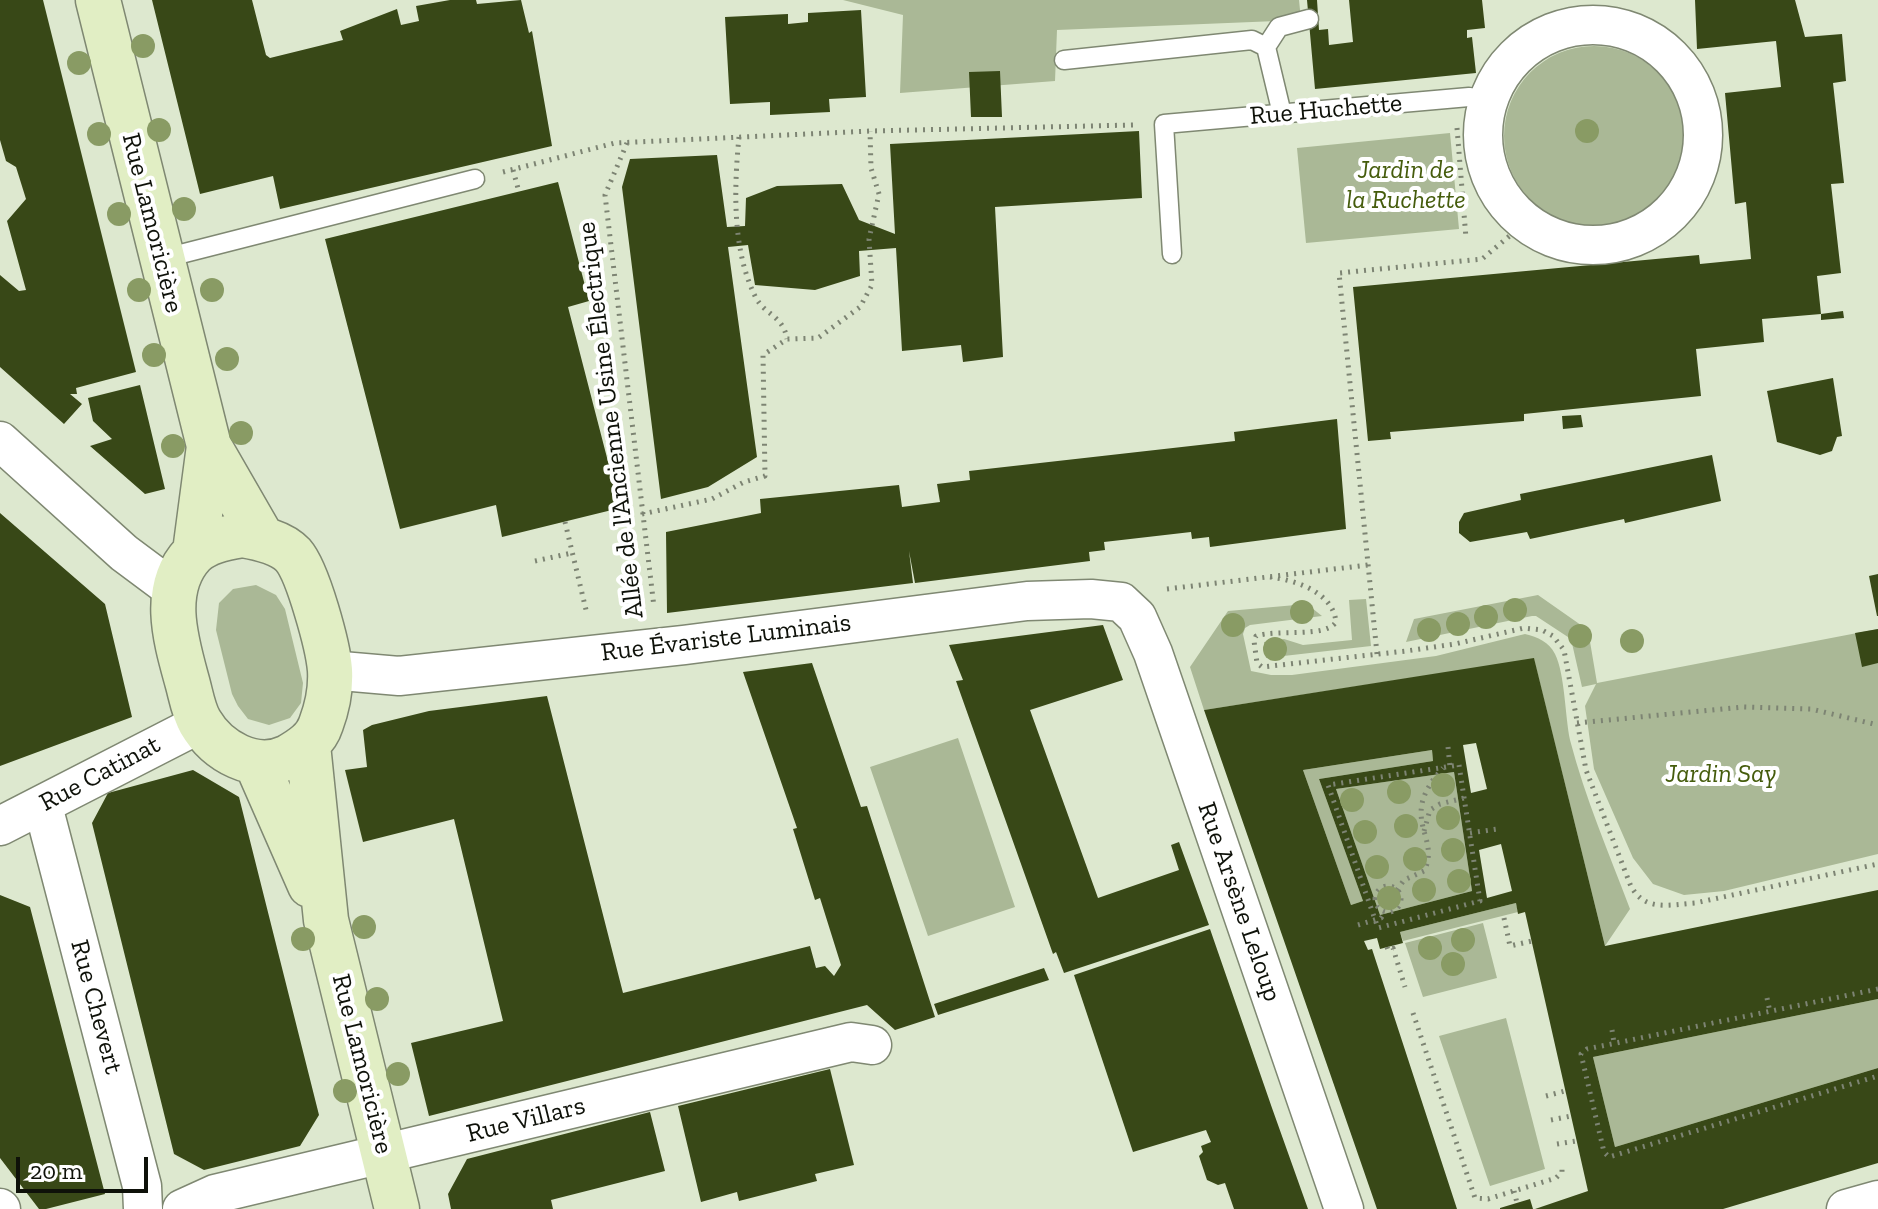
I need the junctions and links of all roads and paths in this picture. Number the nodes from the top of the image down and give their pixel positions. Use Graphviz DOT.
graph roads {
  1 [pos="98,0"];
  2 [pos="1580,12"];
  3 [pos="1309,19"];
  4 [pos="1266,47"];
  5 [pos="1064,60"];
  6 [pos="1487,100"];
  7 [pos="1282,114"];
  8 [pos="1164,124"];
  9 [pos="1456,125"];
  10 [pos="870,131"];
  11 [pos="739,137"];
  12 [pos="627,143"];
  13 [pos="513,170"];
  14 [pos="475,179"];
  15 [pos="519,192"];
  16 [pos="1525,223"];
  17 [pos="1466,238"];
  18 [pos="1172,254"];
  19 [pos="161,259"];
  20 [pos="787,339"];
  21 [pos="0,441"];
  22 [pos="209,446"];
  23 [pos="642,514"];
  24 [pos="565,522"];
  25 [pos="262,538"];
  26 [pos="195,552"];
  27 [pos="572,553"];
  28 [pos="535,561"];
  29 [pos="1368,565"];
  30 [pos="1270,577"];
  31 [pos="1165,590"];
  32 [pos="175,591"];
  33 [pos="1121,602"];
  34 [pos="589,621"];
  35 [pos="659,648"];
  36 [pos="1377,654"];
  37 [pos="330,670"];
  38 [pos="201,723"];
  39 [pos="1577,723"];
  40 [pos="1878,725"];
  41 [pos="308,745"];
  42 [pos="1448,747"];
  43 [pos="256,762"];
  44 [pos="1447,767"];
  45 [pos="1464,798"];
  46 [pos="43,806"];
  47 [pos="0,826"];
  48 [pos="1497,829"];
  49 [pos="1470,833"];
  50 [pos="1424,837"];
  51 [pos="1878,864"];
  52 [pos="1397,890"];
  53 [pos="1385,912"];
  54 [pos="1504,918"];
  55 [pos="326,920"];
  56 [pos="1375,920"];
  57 [pos="1358,925"];
  58 [pos="1532,941"];
  59 [pos="1387,947"];
  60 [pos="1405,987"];
  61 [pos="1878,989"];
  62 [pos="1767,998"];
  63 [pos="1770,1012"];
  64 [pos="1413,1013"];
  65 [pos="1612,1030"];
  66 [pos="1614,1043"];
  67 [pos="872,1045"];
  68 [pos="1878,1076"];
  69 [pos="1565,1091"];
  70 [pos="1546,1096"];
  71 [pos="1571,1116"];
  72 [pos="1551,1120"];
  73 [pos="1576,1141"];
  74 [pos="1557,1144"];
  75 [pos="384,1154"];
  76 [pos="1562,1165"];
  77 [pos="1514,1191"];
  78 [pos="1878,1200"];
  79 [pos="1517,1203"];
  80 [pos="143,1209"];
  81 [pos="182,1209"];
  82 [pos="397,1209"];
  83 [pos="1344,1209"];
  84 [pos="1846,1209"];
  1 -- 19 [label="main road, Rue Lamoricière"];
  2 -- 6 [label="street"];
  2 -- 16 [label="street"];
  3 -- 4 [label="lane"];
  4 -- 5 [label="lane"];
  4 -- 7 [label="lane"];
  6 -- 7 [label="lane, Rue Huchette"];
  6 -- 16 [label="street"];
  7 -- 8 [label="lane, Rue Huchette"];
  8 -- 10 [label="path"];
  8 -- 18 [label="lane"];
  9 -- 17 [label="path"];
  10 -- 11 [label="path"];
  10 -- 20 [label="path"];
  11 -- 12 [label="path"];
  11 -- 20 [label="path"];
  12 -- 13 [label="path"];
  12 -- 23 [label="path, Allée de l'Ancienne Usine Électrique"];
  13 -- 14 [label="path"];
  13 -- 15 [label="path"];
  14 -- 19 [label="lane"];
  16 -- 29 [label="path"];
  19 -- 22 [label="main road, Rue Lamoricière"];
  20 -- 23 [label="path"];
  21 -- 32 [label="street"];
  22 -- 25 [label="main road, Rue Lamoricière"];
  22 -- 26 [label="main road, Rue Lamoricière"];
  23 -- 35 [label="path, Allée de l'Ancienne Usine Électrique"];
  24 -- 27 [label="path"];
  25 -- 26 [label="main road"];
  25 -- 37 [label="main road"];
  26 -- 32 [label="main road"];
  27 -- 28 [label="path"];
  27 -- 34 [label="path"];
  29 -- 30 [label="path"];
  29 -- 36 [label="path"];
  30 -- 31 [label="path"];
  30 -- 36 [label="path"];
  32 -- 38 [label="main road"];
  33 -- 35 [label="street, Rue Évariste Luminais"];
  33 -- 83 [label="street, Rue Arsène Leloup"];
  35 -- 37 [label="street, Rue Évariste Luminais"];
  36 -- 39 [label="path"];
  37 -- 41 [label="main road"];
  38 -- 43 [label="main road"];
  38 -- 46 [label="street, Rue Catinat"];
  39 -- 40 [label="path"];
  39 -- 51 [label="path"];
  41 -- 43 [label="main road"];
  41 -- 55 [label="main road, Rue Lamoricière"];
  42 -- 44 [label="path"];
  43 -- 55 [label="main road, Rue Lamoricière"];
  44 -- 45 [label="path"];
  44 -- 50 [label="path"];
  44 -- 56 [label="path"];
  45 -- 49 [label="path"];
  45 -- 50 [label="path"];
  46 -- 47 [label="street, Rue Catinat"];
  46 -- 80 [label="street, Rue Chevert"];
  48 -- 49 [label="path"];
  49 -- 56 [label="path"];
  50 -- 52 [label="path"];
  52 -- 53 [label="path"];
  52 -- 53 [label="path"];
  53 -- 56 [label="path"];
  54 -- 58 [label="path"];
  55 -- 75 [label="main road, Rue Lamoricière"];
  56 -- 57 [label="path"];
  59 -- 60 [label="path"];
  61 -- 63 [label="path"];
  62 -- 63 [label="path"];
  63 -- 66 [label="path"];
  64 -- 77 [label="path"];
  65 -- 66 [label="path"];
  66 -- 68 [label="path"];
  67 -- 75 [label="street, Rue Villars"];
  69 -- 70 [label="path"];
  71 -- 72 [label="path"];
  73 -- 74 [label="path"];
  75 -- 81 [label="street, Rue Villars"];
  75 -- 82 [label="main road, Rue Lamoricière"];
  76 -- 77 [label="path"];
  77 -- 79 [label="path"];
  78 -- 84 [label="street"];
}
